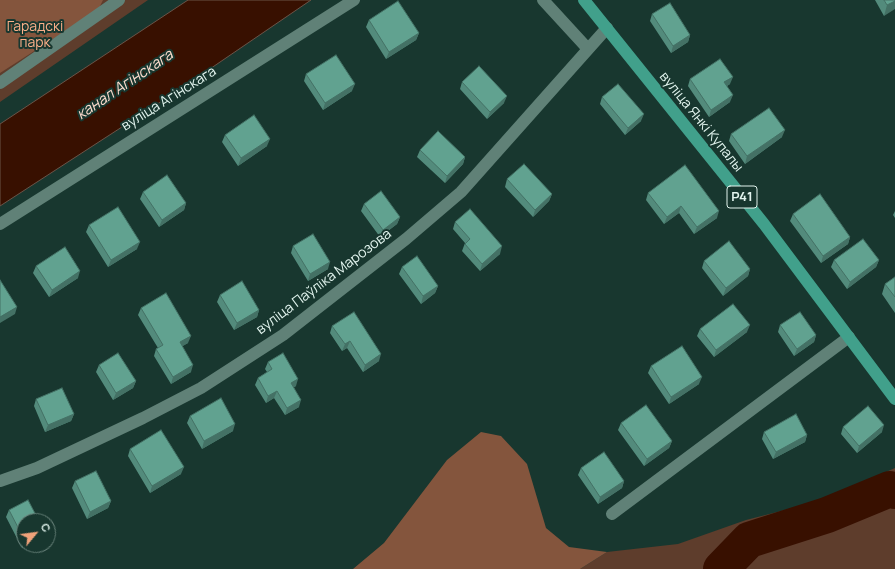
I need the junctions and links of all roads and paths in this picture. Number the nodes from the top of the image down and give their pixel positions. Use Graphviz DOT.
graph roads {
  1 [pos="118,0"];
  2 [pos="354,0"];
  3 [pos="543,0"];
  4 [pos="584,0"];
  5 [pos="607,28"];
  6 [pos="588,49"];
  7 [pos="0,83"];
  8 [pos="0,224"];
  9 [pos="849,337"];
  10 [pos="895,399"];
  11 [pos="0,481"];
  12 [pos="612,514"];
  1 -- 7 [label="street"];
  2 -- 8 [label="street, вуліца Агінскага"];
  3 -- 6 [label="street"];
  4 -- 5 [label="main road, вуліца Янкі Купалы / Р41"];
  5 -- 6 [label="street, вуліца Паўліка Марозова"];
  5 -- 9 [label="main road, вуліца Янкі Купалы / Р41"];
  6 -- 11 [label="street, вуліца Паўліка Марозова"];
  9 -- 10 [label="main road, вуліца Янкі Купалы / Р41"];
  9 -- 12 [label="street"];
}
